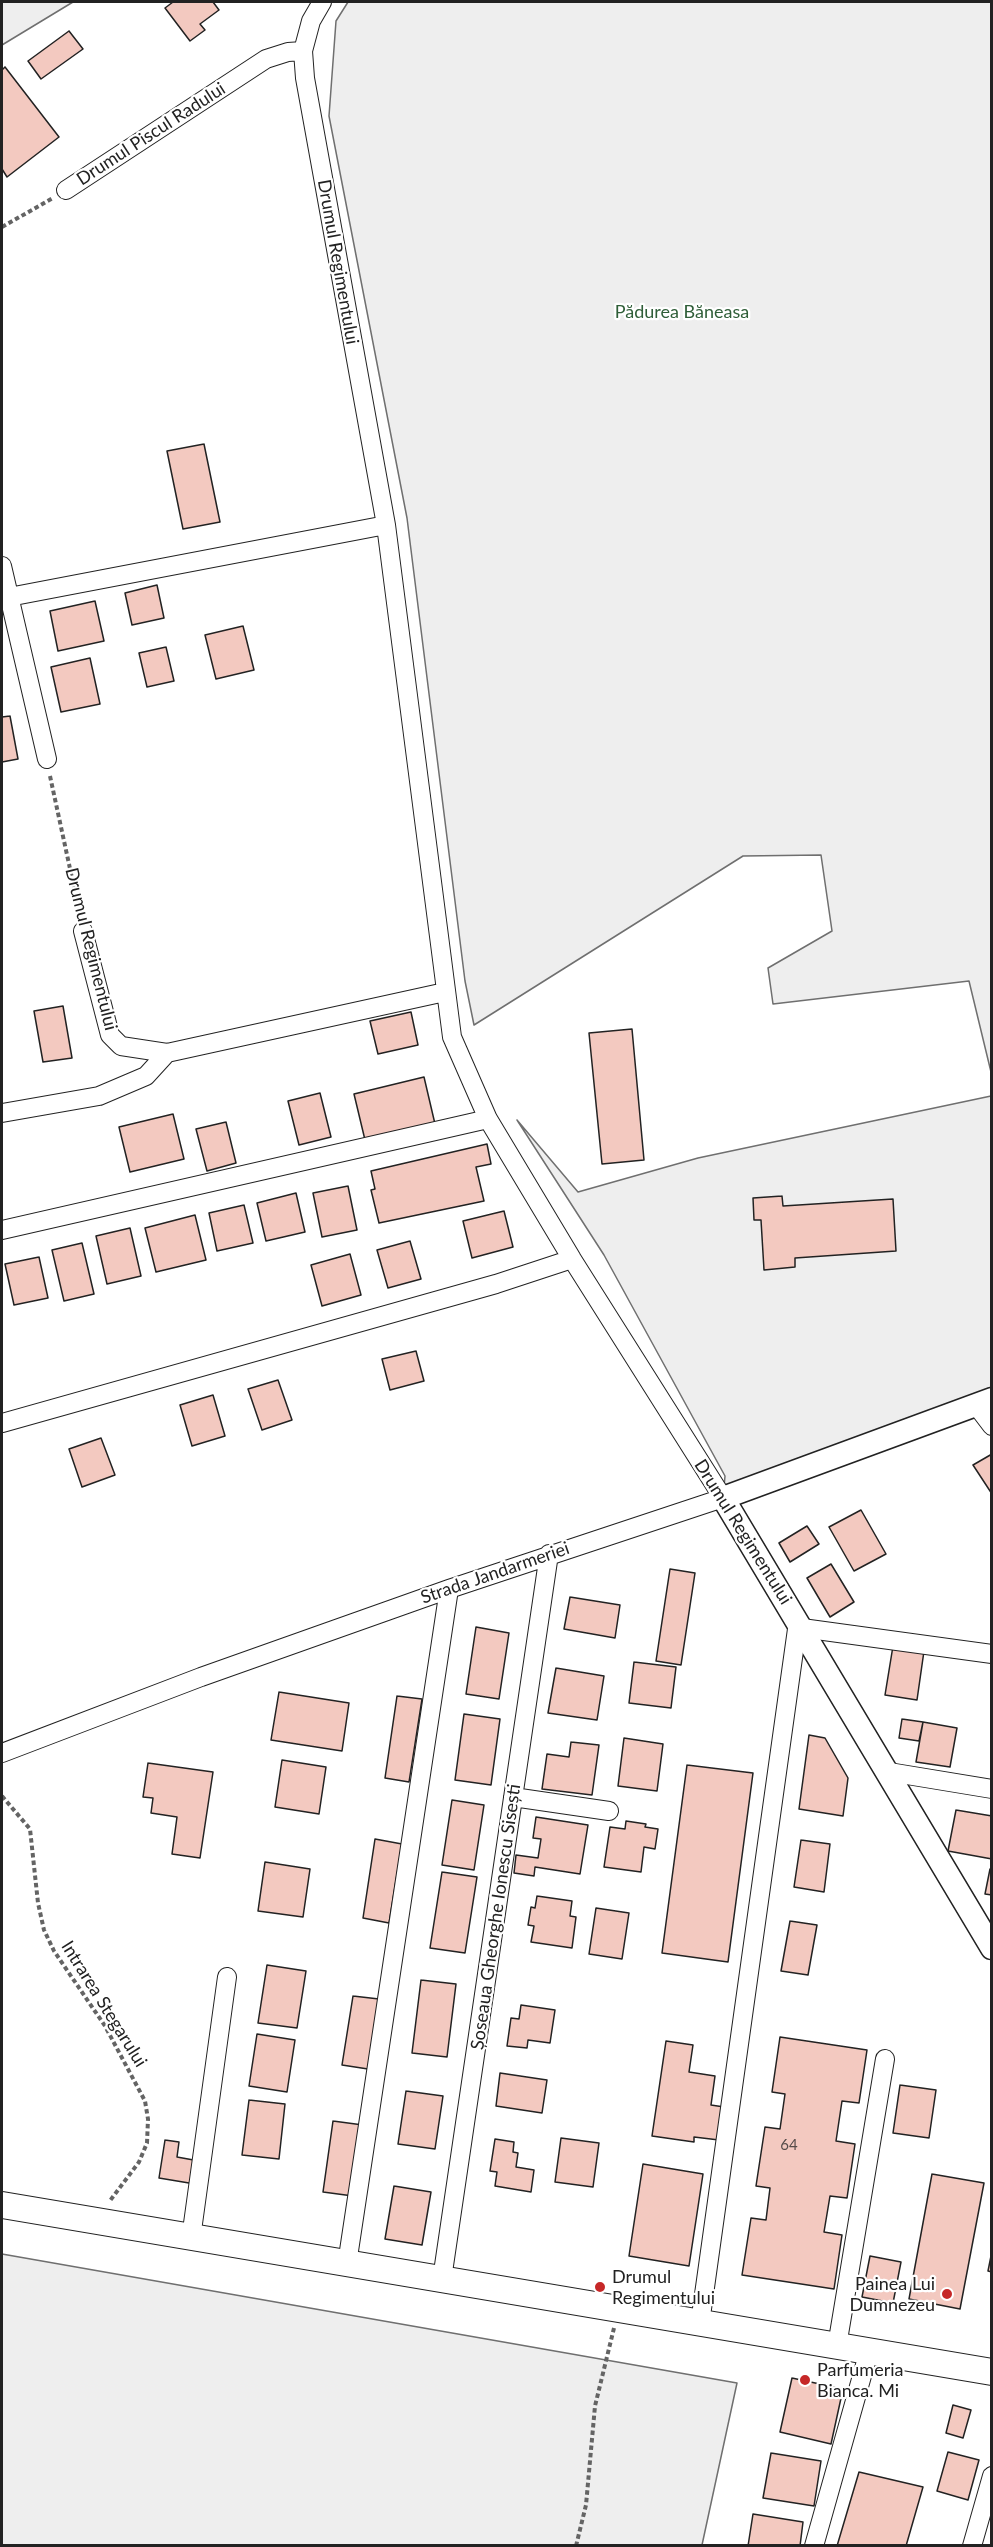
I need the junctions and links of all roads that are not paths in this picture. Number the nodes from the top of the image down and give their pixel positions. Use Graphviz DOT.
graph roads {
  1 [pos="322,2"];
  2 [pos="303,51"];
  3 [pos="66,190"];
  4 [pos="386,525"];
  5 [pos="2,566"];
  6 [pos="9,597"];
  7 [pos="47,759"];
  8 [pos="83,931"];
  9 [pos="445,992"];
  10 [pos="168,1053"];
  11 [pos="2,1113"];
  12 [pos="488,1119"];
  13 [pos="2,1230"];
  14 [pos="572,1259"];
  15 [pos="984,1402"];
  16 [pos="2,1423"];
  17 [pos="992,1426"];
  18 [pos="723,1498"];
  19 [pos="549,1554"];
  20 [pos="449,1588"];
  21 [pos="800,1625"];
  22 [pos="992,1654"];
  23 [pos="2,1753"];
  24 [pos="889,1772"];
  25 [pos="992,1789"];
  26 [pos="513,1797"];
  27 [pos="609,1811"];
  28 [pos="992,1948"];
  29 [pos="227,1977"];
  30 [pos="885,2059"];
  31 [pos="2,2205"];
  32 [pos="191,2238"];
  33 [pos="347,2264"];
  34 [pos="442,2279"];
  35 [pos="700,2323"];
  36 [pos="837,2346"];
  37 [pos="869,2351"];
  38 [pos="992,2372"];
  39 [pos="992,2476"];
  40 [pos="814,2546"];
  41 [pos="972,2546"];
  1 -- 2 [label="street, Drumul Regimentului"];
  2 -- 3 [label="street, Drumul Piscul Radului"];
  2 -- 4 [label="street, Drumul Regimentului"];
  4 -- 6 [label="street"];
  4 -- 9 [label="street, Drumul Regimentului"];
  5 -- 6 [label="street"];
  6 -- 7 [label="street"];
  8 -- 10 [label="street, Drumul Regimentului"];
  9 -- 10 [label="street, Drumul Regimentului"];
  9 -- 12 [label="street, Drumul Regimentului"];
  10 -- 11 [label="street"];
  12 -- 13 [label="street"];
  12 -- 14 [label="street, Drumul Regimentului"];
  14 -- 16 [label="street"];
  14 -- 18 [label="street, Drumul Regimentului"];
  15 -- 17 [label="street"];
  15 -- 18 [label="street, Strada Jandarmeriei"];
  18 -- 19 [label="street, Strada Jandarmeriei"];
  18 -- 21 [label="street, Drumul Regimentului"];
  19 -- 20 [label="street, Strada Jandarmeriei"];
  19 -- 26 [label="street, Șoseaua Gheorghe Ionescu Sisești"];
  20 -- 23 [label="street, Strada Jandarmeriei"];
  20 -- 33 [label="street"];
  21 -- 22 [label="street"];
  21 -- 24 [label="street, Drumul Regimentului"];
  21 -- 35 [label="street"];
  24 -- 25 [label="street"];
  24 -- 28 [label="street, Drumul Regimentului"];
  26 -- 27 [label="street"];
  26 -- 34 [label="street, Șoseaua Gheorghe Ionescu Sisești"];
  29 -- 32 [label="street"];
  30 -- 36 [label="street"];
  31 -- 32 [label="main road"];
  32 -- 33 [label="main road"];
  33 -- 34 [label="main road"];
  34 -- 35 [label="main road"];
  35 -- 36 [label="main road"];
  36 -- 37 [label="main road"];
  37 -- 38 [label="main road"];
  37 -- 40 [label="street"];
  39 -- 41 [label="street"];
}
